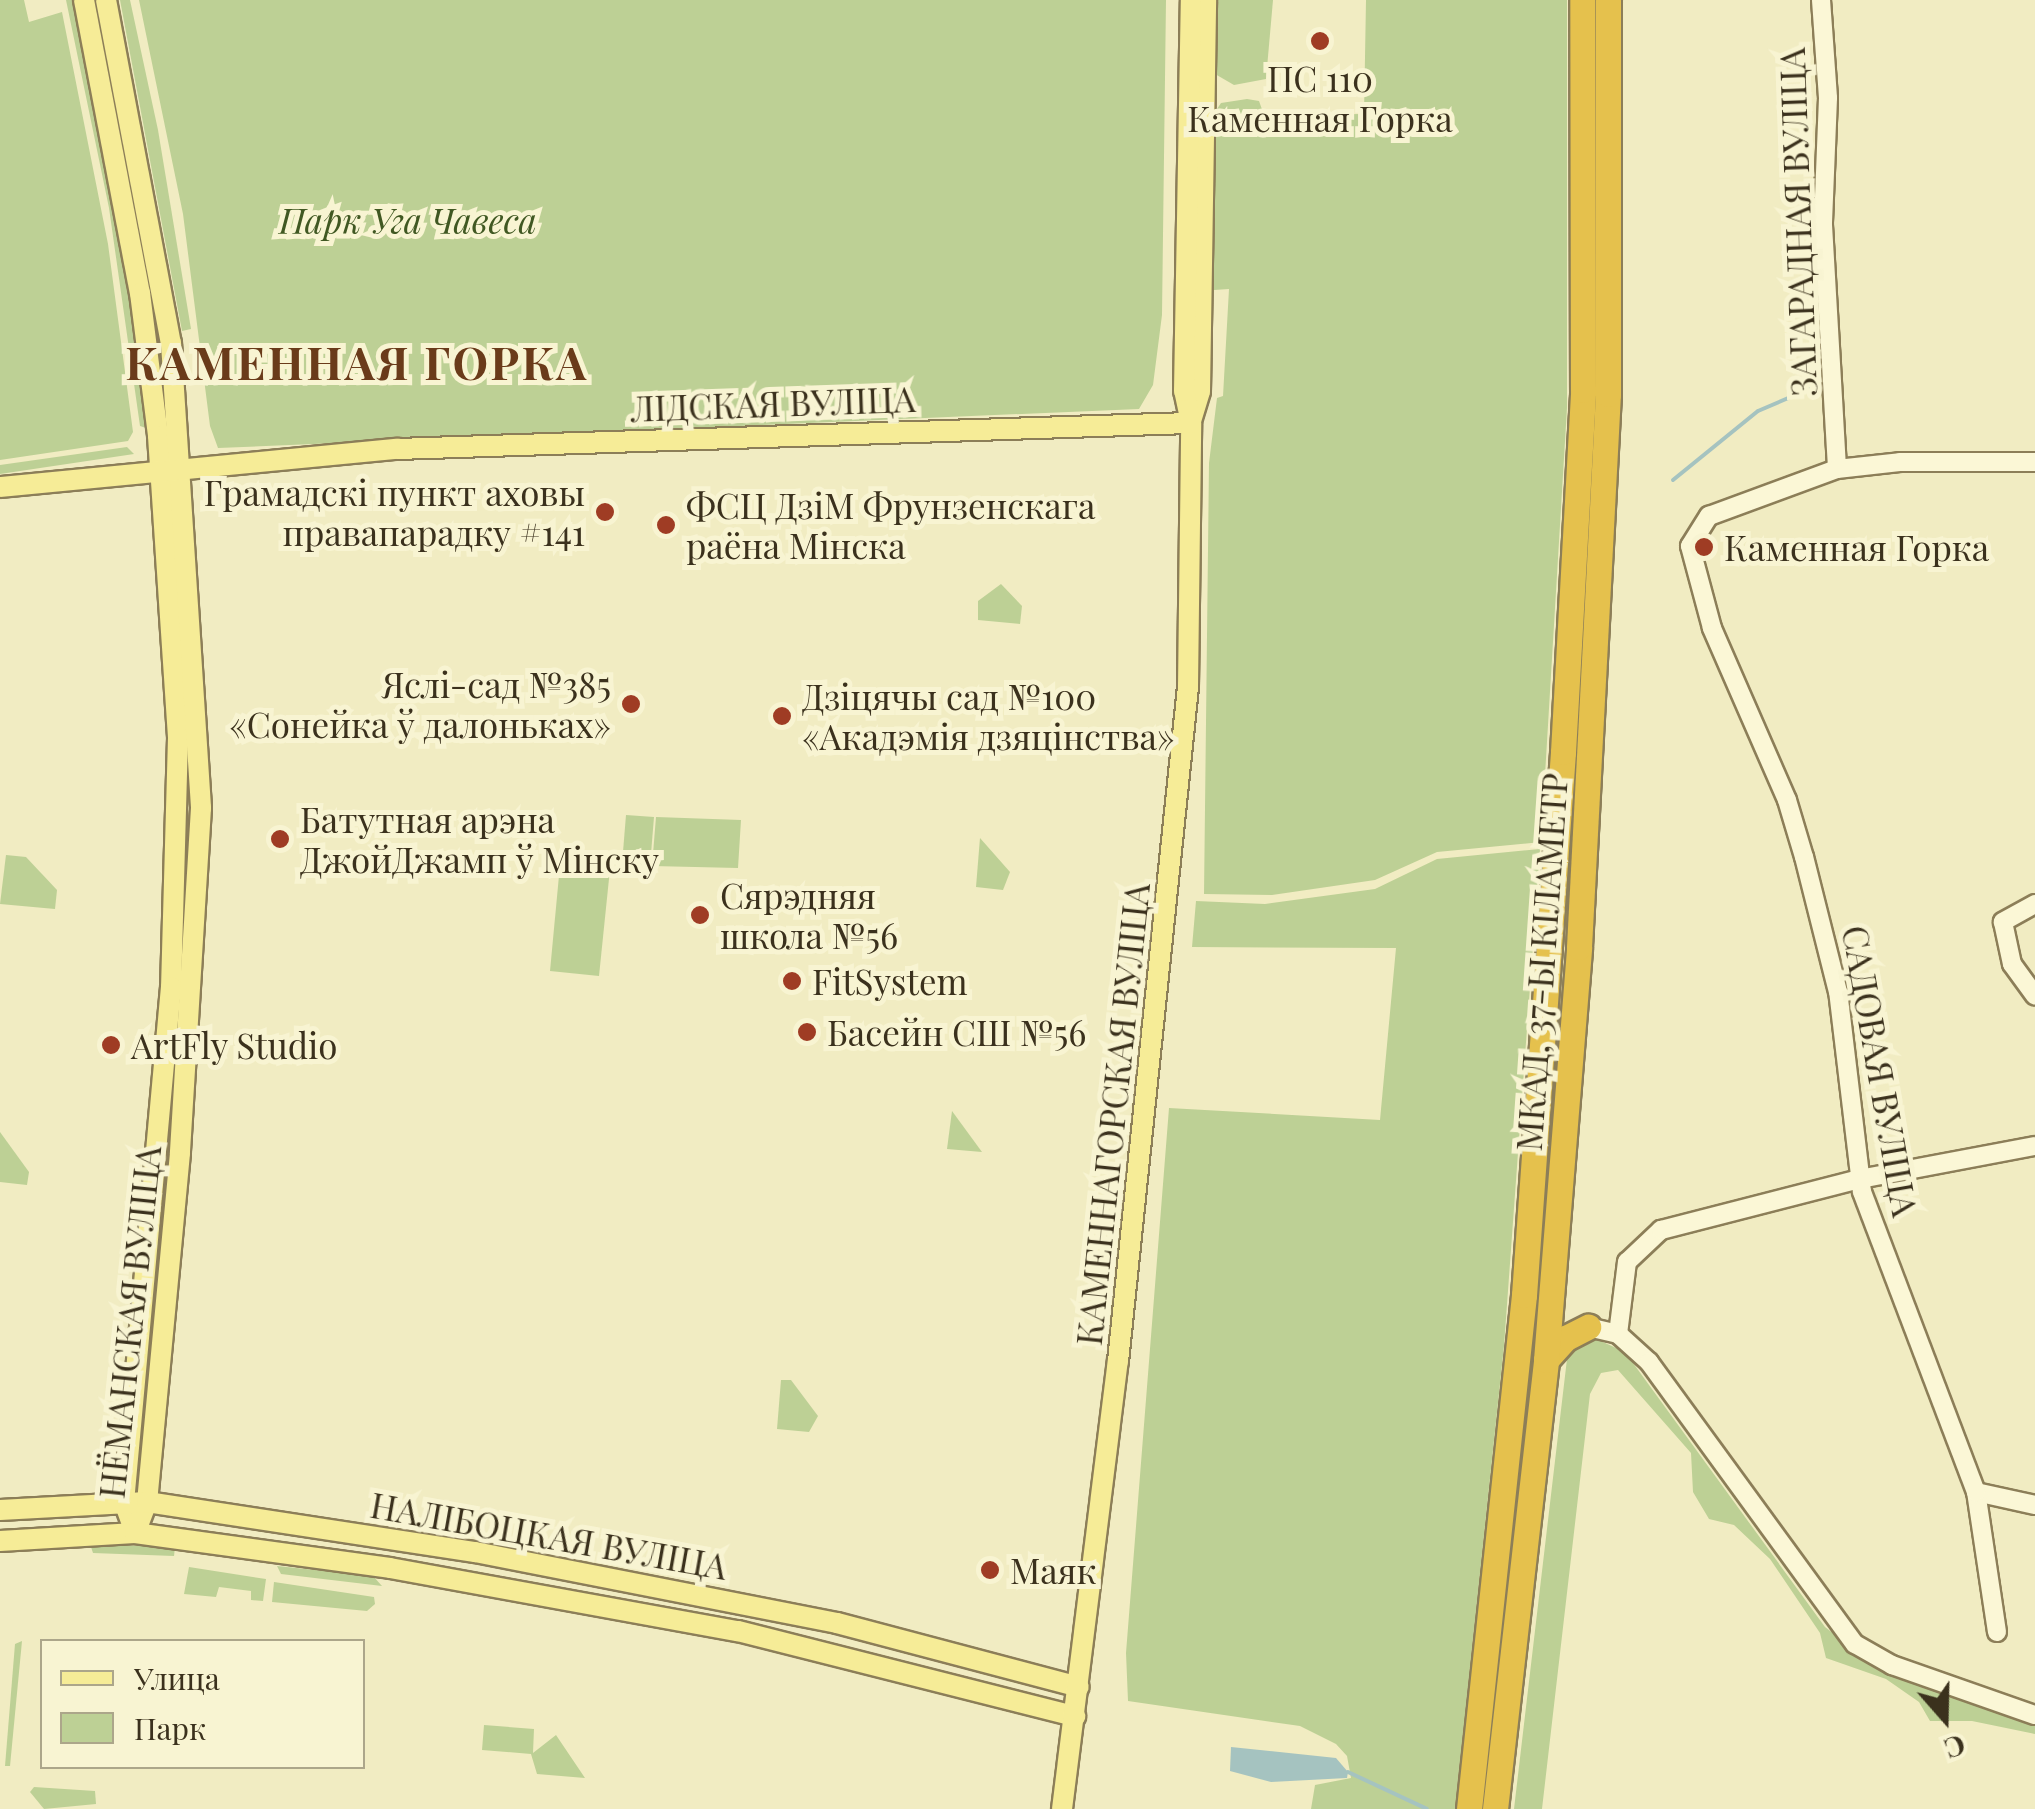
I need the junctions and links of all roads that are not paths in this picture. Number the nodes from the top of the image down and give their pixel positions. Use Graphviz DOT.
graph roads {
  1 [pos="84,0"];
  2 [pos="106,0"];
  3 [pos="1190,0"];
  4 [pos="1206,0"];
  5 [pos="1582,0"];
  6 [pos="1608,0"];
  7 [pos="1822,0"];
  8 [pos="1596,116"];
  9 [pos="1191,423"];
  10 [pos="2035,462"];
  11 [pos="184,466"];
  12 [pos="160,468"];
  13 [pos="1837,469"];
  14 [pos="0,487"];
  15 [pos="186,902"];
  16 [pos="2035,904"];
  17 [pos="2035,996"];
  18 [pos="2035,1146"];
  19 [pos="1860,1179"];
  20 [pos="1552,1296"];
  21 [pos="1588,1327"];
  22 [pos="1618,1334"];
  23 [pos="1546,1360"];
  24 [pos="1976,1492"];
  25 [pos="124,1502"];
  26 [pos="147,1502"];
  27 [pos="2035,1506"];
  28 [pos="0,1510"];
  29 [pos="135,1533"];
  30 [pos="0,1541"];
  31 [pos="1997,1632"];
  32 [pos="1079,1687"];
  33 [pos="2035,1714"];
  34 [pos="1074,1716"];
  35 [pos="1062,1809"];
  36 [pos="1469,1809"];
  37 [pos="1495,1809"];
  1 -- 12 [label="main road, НЁМАНСКАЯ ВУЛІЦА"];
  2 -- 11 [label="main road, НЁМАНСКАЯ ВУЛІЦА"];
  3 -- 9 [label="main road, КАМЕННАГОРСКАЯ ВУЛІЦА"];
  4 -- 9 [label="main road, КАМЕННАГОРСКАЯ ВУЛІЦА"];
  5 -- 8 [label="highway"];
  6 -- 8 [label="highway"];
  7 -- 13 [label="street, ЗАГАРАДНАЯ ВУЛІЦА"];
  8 -- 20 [label="highway, МКАД, 37-Ы КІЛАМЕТР"];
  8 -- 36 [label="highway, МКАД, 37-Ы КІЛАМЕТР"];
  9 -- 11 [label="main road, ЛІДСКАЯ ВУЛІЦА"];
  9 -- 32 [label="main road, КАМЕННАГОРСКАЯ ВУЛІЦА"];
  10 -- 13 [label="street"];
  11 -- 12 [label="main road, ЛІДСКАЯ ВУЛІЦА"];
  11 -- 15 [label="main road, НЁМАНСКАЯ ВУЛІЦА"];
  12 -- 14 [label="main road, ЛІДСКАЯ ВУЛІЦА"];
  12 -- 15 [label="main road, НЁМАНСКАЯ ВУЛІЦА"];
  13 -- 19 [label="street, САДОВАЯ ВУЛІЦА"];
  15 -- 25 [label="main road, НЁМАНСКАЯ ВУЛІЦА"];
  15 -- 26 [label="main road, НЁМАНСКАЯ ВУЛІЦА"];
  16 -- 17 [label="street"];
  18 -- 19 [label="street"];
  19 -- 22 [label="street"];
  19 -- 24 [label="street, САДОВАЯ ВУЛІЦА"];
  20 -- 21 [label="highway"];
  20 -- 23 [label="highway, МКАД, 37-Ы КІЛАМЕТР"];
  21 -- 22 [label="street"];
  21 -- 23 [label="highway"];
  22 -- 33 [label="street"];
  23 -- 37 [label="highway, МКАД, 37-Ы КІЛАМЕТР"];
  24 -- 27 [label="street"];
  24 -- 31 [label="street, САДОВАЯ ВУЛІЦА"];
  25 -- 26 [label="main road, НАЛІБОЦКАЯ ВУЛІЦА"];
  25 -- 28 [label="main road, НАЛІБОЦКАЯ ВУЛІЦА"];
  25 -- 29 [label="main road, НЁМАНСКАЯ ВУЛІЦА"];
  26 -- 29 [label="main road, НЁМАНСКАЯ ВУЛІЦА"];
  26 -- 32 [label="main road, НАЛІБОЦКАЯ ВУЛІЦА"];
  29 -- 30 [label="main road, НАЛІБОЦКАЯ ВУЛІЦА"];
  29 -- 34 [label="main road, НАЛІБОЦКАЯ ВУЛІЦА"];
  32 -- 34 [label="main road, КАМЕННАГОРСКАЯ ВУЛІЦА"];
  34 -- 35 [label="main road, КАМЕННАГОРСКАЯ ВУЛІЦА"];
}
